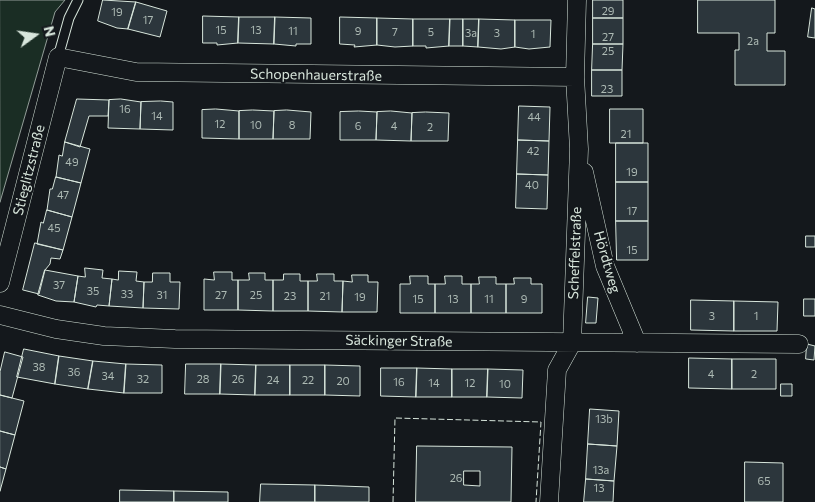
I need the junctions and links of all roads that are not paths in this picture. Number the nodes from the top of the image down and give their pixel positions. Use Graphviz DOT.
graph roads {
  1 [pos="78,0"];
  2 [pos="577,0"];
  3 [pos="58,58"];
  4 [pos="575,77"];
  5 [pos="579,149"];
  6 [pos="0,283"];
  7 [pos="0,315"];
  8 [pos="572,343"];
  9 [pos="637,343"];
  10 [pos="799,344"];
  11 [pos="549,502"];
  1 -- 3 [label="lane"];
  2 -- 4 [label="street, Scheffelstraße"];
  3 -- 4 [label="street, Schopenhauerstraße"];
  3 -- 6 [label="street, Stieglitzstraße"];
  4 -- 5 [label="street, Scheffelstraße"];
  5 -- 8 [label="street, Scheffelstraße"];
  5 -- 9 [label="street, Hördtweg"];
  7 -- 8 [label="street, Säckinger Straße"];
  8 -- 9 [label="street, Säckinger Straße"];
  8 -- 11 [label="street, Scheffelstraße"];
  9 -- 10 [label="street, Säckinger Straße"];
}
